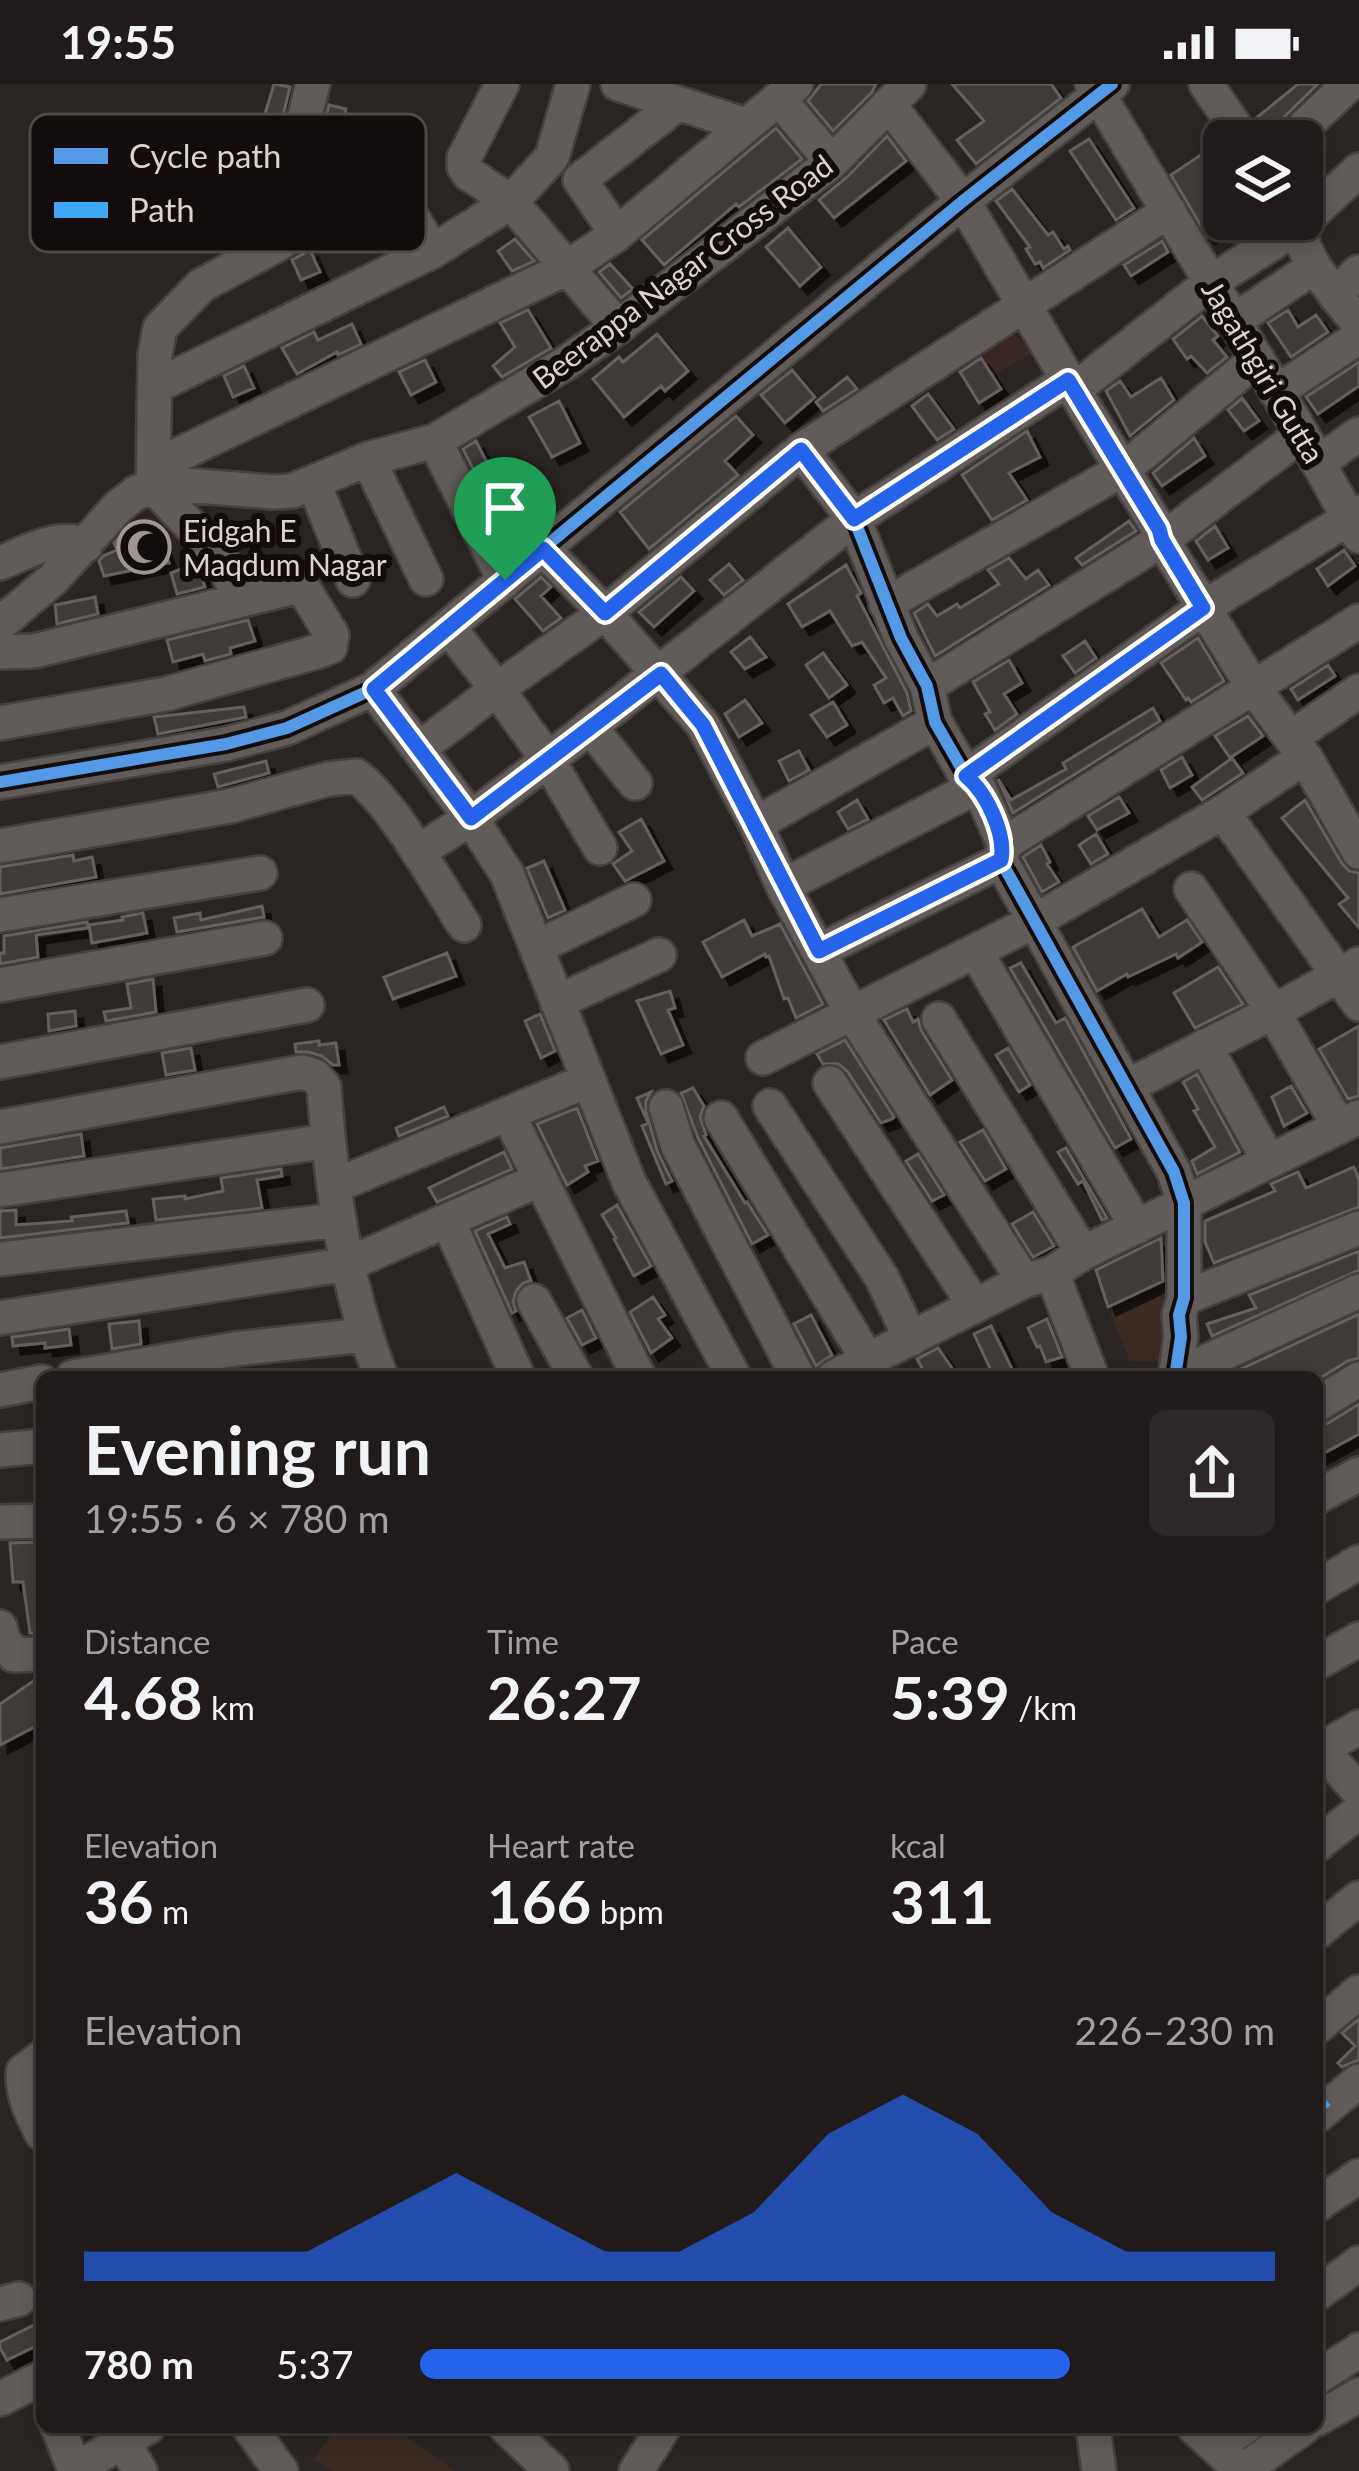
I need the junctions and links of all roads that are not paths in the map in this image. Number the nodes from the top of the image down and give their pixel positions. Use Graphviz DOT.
graph roads {
  1 [pos="313,84"];
  2 [pos="502,84"];
  3 [pos="572,84"];
  4 [pos="618,84"];
  5 [pos="1349,84"];
  6 [pos="1100,87"];
  7 [pos="1219,89"];
  8 [pos="787,92"];
  9 [pos="900,95"];
  10 [pos="676,105"];
  11 [pos="306,114"];
  12 [pos="1234,120"];
  13 [pos="1311,120"];
  14 [pos="746,125"];
  15 [pos="552,158"];
  16 [pos="832,162"];
  17 [pos="1359,170"];
  18 [pos="580,180"];
  19 [pos="1323,199"];
  20 [pos="963,201"];
  21 [pos="511,202"];
  22 [pos="1169,211"];
  23 [pos="617,234"];
  24 [pos="426,240"];
  25 [pos="1270,240"];
  26 [pos="1302,240"];
  27 [pos="433,251"];
  28 [pos="264,252"];
  29 [pos="1314,267"];
  30 [pos="567,268"];
  31 [pos="1210,282"];
  32 [pos="1347,284"];
  33 [pos="1025,303"];
  34 [pos="1234,321"];
  35 [pos="1359,325"];
  36 [pos="618,326"];
  37 [pos="1359,337"];
  38 [pos="1257,359"];
  39 [pos="1071,385"];
  40 [pos="155,386"];
  41 [pos="1276,392"];
  42 [pos="1359,434"];
  43 [pos="435,441"];
  44 [pos="1310,449"];
  45 [pos="801,450"];
  46 [pos="368,459"];
  47 [pos="1124,469"];
  48 [pos="154,476"];
  49 [pos="314,484"];
  50 [pos="854,519"];
  51 [pos="1356,521"];
  52 [pos="1162,540"];
  53 [pos="86,545"];
  54 [pos="543,549"];
  55 [pos="0,563"];
  56 [pos="426,579"];
  57 [pos="352,580"];
  58 [pos="505,580"];
  59 [pos="240,599"];
  60 [pos="886,604"];
  61 [pos="1203,608"];
  62 [pos="605,613"];
  63 [pos="1359,621"];
  64 [pos="0,624"];
  65 [pos="448,628"];
  66 [pos="0,652"];
  67 [pos="661,674"];
  68 [pos="927,686"];
  69 [pos="1253,687"];
  70 [pos="374,689"];
  71 [pos="497,689"];
  72 [pos="1359,691"];
  73 [pos="935,722"];
  74 [pos="0,723"];
  75 [pos="590,727"];
  76 [pos="1299,747"];
  77 [pos="419,749"];
  78 [pos="548,760"];
  79 [pos="972,781"];
  80 [pos="0,782"];
  81 [pos="635,783"];
  82 [pos="1223,812"];
  83 [pos="471,818"];
  84 [pos="756,824"];
  85 [pos="0,846"];
  86 [pos="600,848"];
  87 [pos="418,852"];
  88 [pos="1002,852"];
  89 [pos="1359,852"];
  90 [pos="260,873"];
  91 [pos="783,886"];
  92 [pos="1191,889"];
  93 [pos="634,900"];
  94 [pos="0,915"];
  95 [pos="1033,922"];
  96 [pos="464,925"];
  97 [pos="266,938"];
  98 [pos="537,947"];
  99 [pos="819,951"];
  100 [pos="976,952"];
  101 [pos="659,956"];
  102 [pos="1352,982"];
  103 [pos="0,985"];
  104 [pos="557,1002"];
  105 [pos="307,1005"];
  106 [pos="1273,1012"];
  107 [pos="853,1013"];
  108 [pos="940,1019"];
  109 [pos="1204,1046"];
  110 [pos="763,1058"];
  111 [pos="0,1062"];
  112 [pos="590,1080"];
  113 [pos="830,1083"];
  114 [pos="1126,1088"];
  115 [pos="770,1106"];
  116 [pos="666,1107"];
  117 [pos="508,1114"];
  118 [pos="721,1118"];
  119 [pos="1349,1122"];
  120 [pos="0,1127"];
  121 [pos="328,1142"];
  122 [pos="1269,1161"];
  123 [pos="541,1179"];
  124 [pos="334,1186"];
  125 [pos="0,1190"];
  126 [pos="1184,1203"];
  127 [pos="338,1220"];
  128 [pos="448,1221"];
  129 [pos="1137,1227"];
  130 [pos="1359,1228"];
  131 [pos="1083,1253"];
  132 [pos="0,1259"];
  133 [pos="348,1264"];
  134 [pos="1038,1277"];
  135 [pos="1359,1291"];
  136 [pos="1184,1298"];
  137 [pos="534,1301"];
  138 [pos="975,1306"];
  139 [pos="0,1318"];
  140 [pos="364,1335"];
  141 [pos="911,1339"];
  142 [pos="868,1360"];
  143 [pos="240,1363"];
  144 [pos="145,1371"];
  145 [pos="379,1371"];
  146 [pos="515,1371"];
  147 [pos="573,1371"];
  148 [pos="636,1371"];
  149 [pos="731,1371"];
  150 [pos="795,1371"];
  151 [pos="846,1371"];
  152 [pos="1089,1371"];
  153 [pos="1176,1371"];
  154 [pos="1186,1371"];
  155 [pos="1359,1379"];
  156 [pos="36,1383"];
  157 [pos="0,1390"];
  158 [pos="1323,1401"];
  159 [pos="36,1447"];
  160 [pos="0,1450"];
  161 [pos="1359,1474"];
  162 [pos="1323,1494"];
  163 [pos="36,1521"];
  164 [pos="0,1522"];
  165 [pos="1359,1562"];
  166 [pos="1323,1583"];
  167 [pos="0,1627"];
  168 [pos="1359,1639"];
  169 [pos="36,1654"];
  170 [pos="1323,1660"];
  171 [pos="1359,1726"];
  172 [pos="1323,1745"];
  173 [pos="1323,1753"];
  174 [pos="1359,1792"];
  175 [pos="1359,1811"];
  176 [pos="1323,1840"];
  177 [pos="1359,1898"];
  178 [pos="1323,1927"];
  179 [pos="1359,1992"];
  180 [pos="1323,2022"];
  181 [pos="36,2062"];
  182 [pos="1359,2080"];
  183 [pos="1323,2105"];
  184 [pos="36,2121"];
  185 [pos="1359,2176"];
  186 [pos="1323,2201"];
  187 [pos="1359,2263"];
  188 [pos="1323,2290"];
  189 [pos="1359,2350"];
  190 [pos="1323,2374"];
  191 [pos="36,2383"];
  192 [pos="1359,2395"];
  193 [pos="0,2399"];
  194 [pos="1323,2416"];
  195 [pos="60,2433"];
  196 [pos="253,2433"];
  197 [pos="512,2433"];
  198 [pos="660,2433"];
  199 [pos="1094,2433"];
  200 [pos="1296,2433"];
  201 [pos="1205,2437"];
  202 [pos="137,2447"];
  203 [pos="281,2471"];
  204 [pos="552,2471"];
  205 [pos="636,2471"];
  206 [pos="1099,2471"];
  207 [pos="1242,2471"];
  1 -- 11 [label="street"];
  2 -- 21 [label="street"];
  3 -- 15 [label="street"];
  4 -- 10 [label="street"];
  5 -- 13 [label="street"];
  6 -- 20 [label="street"];
  6 -- 22 [label="street, Jagathgiri Gutta"];
  7 -- 12 [label="street"];
  8 -- 14 [label="street"];
  8 -- 16 [label="street"];
  9 -- 16 [label="street, Beerappa Nagar Cross Road"];
  9 -- 20 [label="street"];
  10 -- 14 [label="street"];
  10 -- 18 [label="street"];
  14 -- 23 [label="street"];
  15 -- 18 [label="street"];
  15 -- 21 [label="street"];
  16 -- 36 [label="street, Beerappa Nagar Cross Road"];
  17 -- 19 [label="street"];
  18 -- 23 [label="street"];
  20 -- 33 [label="street"];
  20 -- 54 [label="street"];
  21 -- 27 [label="street"];
  21 -- 30 [label="street"];
  22 -- 31 [label="street, Jagathgiri Gutta"];
  22 -- 33 [label="street"];
  23 -- 30 [label="street"];
  24 -- 27 [label="street"];
  25 -- 31 [label="street"];
  26 -- 29 [label="street"];
  27 -- 40 [label="street"];
  28 -- 40 [label="street"];
  29 -- 32 [label="street"];
  29 -- 34 [label="street"];
  30 -- 36 [label="street"];
  30 -- 48 [label="street"];
  31 -- 34 [label="street, Jagathgiri Gutta"];
  31 -- 39 [label="street"];
  32 -- 35 [label="street"];
  33 -- 39 [label="street"];
  33 -- 45 [label="street"];
  34 -- 38 [label="street, Jagathgiri Gutta"];
  36 -- 43 [label="street, Beerappa Nagar Cross Road"];
  37 -- 41 [label="street"];
  38 -- 41 [label="street, Jagathgiri Gutta"];
  38 -- 47 [label="street"];
  39 -- 47 [label="street"];
  39 -- 50 [label="street"];
  40 -- 48 [label="street"];
  41 -- 44 [label="street, Jagathgiri Gutta"];
  42 -- 44 [label="street"];
  43 -- 46 [label="street, Beerappa Nagar Cross Road"];
  43 -- 58 [label="street"];
  44 -- 51 [label="street, Jagathgiri Gutta"];
  44 -- 52 [label="street"];
  45 -- 50 [label="street"];
  45 -- 62 [label="street"];
  46 -- 49 [label="street, Beerappa Nagar Cross Road"];
  46 -- 56 [label="street"];
  47 -- 52 [label="street"];
  47 -- 60 [label="street"];
  48 -- 49 [label="street, Beerappa Nagar Cross Road"];
  48 -- 53 [label="street"];
  48 -- 59 [label="street"];
  49 -- 57 [label="street"];
  50 -- 60 [label="street"];
  50 -- 67 [label="street"];
  51 -- 61 [label="street"];
  52 -- 61 [label="street"];
  52 -- 68 [label="street"];
  53 -- 55 [label="street"];
  53 -- 64 [label="street"];
  54 -- 58 [label="street"];
  54 -- 62 [label="street"];
  58 -- 65 [label="street"];
  59 -- 66 [label="street"];
  59 -- 74 [label="street"];
  60 -- 68 [label="street"];
  61 -- 69 [label="street"];
  61 -- 79 [label="street"];
  62 -- 67 [label="street"];
  62 -- 71 [label="street"];
  63 -- 69 [label="street"];
  65 -- 70 [label="street"];
  65 -- 71 [label="street"];
  67 -- 75 [label="street"];
  67 -- 84 [label="street"];
  68 -- 73 [label="street"];
  69 -- 76 [label="street"];
  69 -- 88 [label="street"];
  70 -- 77 [label="street"];
  70 -- 80 [label="street"];
  71 -- 77 [label="street"];
  71 -- 78 [label="street"];
  72 -- 76 [label="street"];
  73 -- 79 [label="street"];
  73 -- 84 [label="street"];
  75 -- 78 [label="street"];
  75 -- 81 [label="street"];
  76 -- 82 [label="street"];
  76 -- 89 [label="street"];
  77 -- 83 [label="street"];
  78 -- 83 [label="street"];
  78 -- 86 [label="street"];
  79 -- 88 [label="street"];
  79 -- 91 [label="street"];
  82 -- 95 [label="street"];
  82 -- 102 [label="street"];
  83 -- 87 [label="street"];
  83 -- 98 [label="street"];
  84 -- 91 [label="street"];
  85 -- 87 [label="street"];
  87 -- 96 [label="street"];
  88 -- 95 [label="street"];
  88 -- 99 [label="street"];
  90 -- 94 [label="street"];
  91 -- 99 [label="street"];
  92 -- 106 [label="street"];
  93 -- 98 [label="street"];
  95 -- 100 [label="street"];
  95 -- 114 [label="street"];
  97 -- 103 [label="street"];
  98 -- 104 [label="street"];
  99 -- 107 [label="street"];
  100 -- 107 [label="street"];
  100 -- 129 [label="street"];
  101 -- 104 [label="street"];
  102 -- 106 [label="street"];
  104 -- 112 [label="street"];
  105 -- 111 [label="street"];
  106 -- 109 [label="street"];
  106 -- 119 [label="street"];
  107 -- 110 [label="street"];
  107 -- 134 [label="street"];
  108 -- 131 [label="street"];
  109 -- 114 [label="street"];
  109 -- 122 [label="street"];
  112 -- 117 [label="street"];
  112 -- 149 [label="street"];
  113 -- 138 [label="street"];
  114 -- 126 [label="street"];
  115 -- 141 [label="street"];
  116 -- 150 [label="street"];
  117 -- 123 [label="street"];
  117 -- 124 [label="street"];
  118 -- 142 [label="street"];
  119 -- 122 [label="street"];
  120 -- 121 [label="street"];
  121 -- 124 [label="street"];
  121 -- 125 [label="street"];
  122 -- 126 [label="street"];
  123 -- 128 [label="street"];
  123 -- 148 [label="street"];
  124 -- 127 [label="street"];
  126 -- 129 [label="street"];
  126 -- 136 [label="street"];
  127 -- 132 [label="street"];
  127 -- 133 [label="street"];
  128 -- 133 [label="street"];
  128 -- 146 [label="street"];
  129 -- 131 [label="street"];
  130 -- 136 [label="street"];
  131 -- 134 [label="street"];
  133 -- 139 [label="street"];
  133 -- 140 [label="street"];
  134 -- 138 [label="street"];
  134 -- 152 [label="street"];
  135 -- 154 [label="street"];
  136 -- 153 [label="street"];
  137 -- 147 [label="street"];
  138 -- 141 [label="street"];
  140 -- 143 [label="street"];
  140 -- 145 [label="street"];
  141 -- 142 [label="street"];
  142 -- 151 [label="street"];
  143 -- 144 [label="street"];
  155 -- 158 [label="street"];
  156 -- 157 [label="street"];
  159 -- 160 [label="street"];
  161 -- 162 [label="street"];
  163 -- 164 [label="street"];
  165 -- 166 [label="street"];
  167 -- 169 [label="street"];
  168 -- 170 [label="street"];
  171 -- 172 [label="street"];
  173 -- 174 [label="street"];
  175 -- 176 [label="street"];
  177 -- 178 [label="street"];
  179 -- 180 [label="street"];
  181 -- 184 [label="street"];
  182 -- 183 [label="street"];
  185 -- 186 [label="street"];
  187 -- 188 [label="street"];
  189 -- 190 [label="street"];
  191 -- 193 [label="street"];
  192 -- 194 [label="street"];
  195 -- 202 [label="street"];
  196 -- 203 [label="street"];
  197 -- 204 [label="street"];
  198 -- 205 [label="street"];
  199 -- 206 [label="street"];
  200 -- 207 [label="street"];
  201 -- 207 [label="street"];
}
